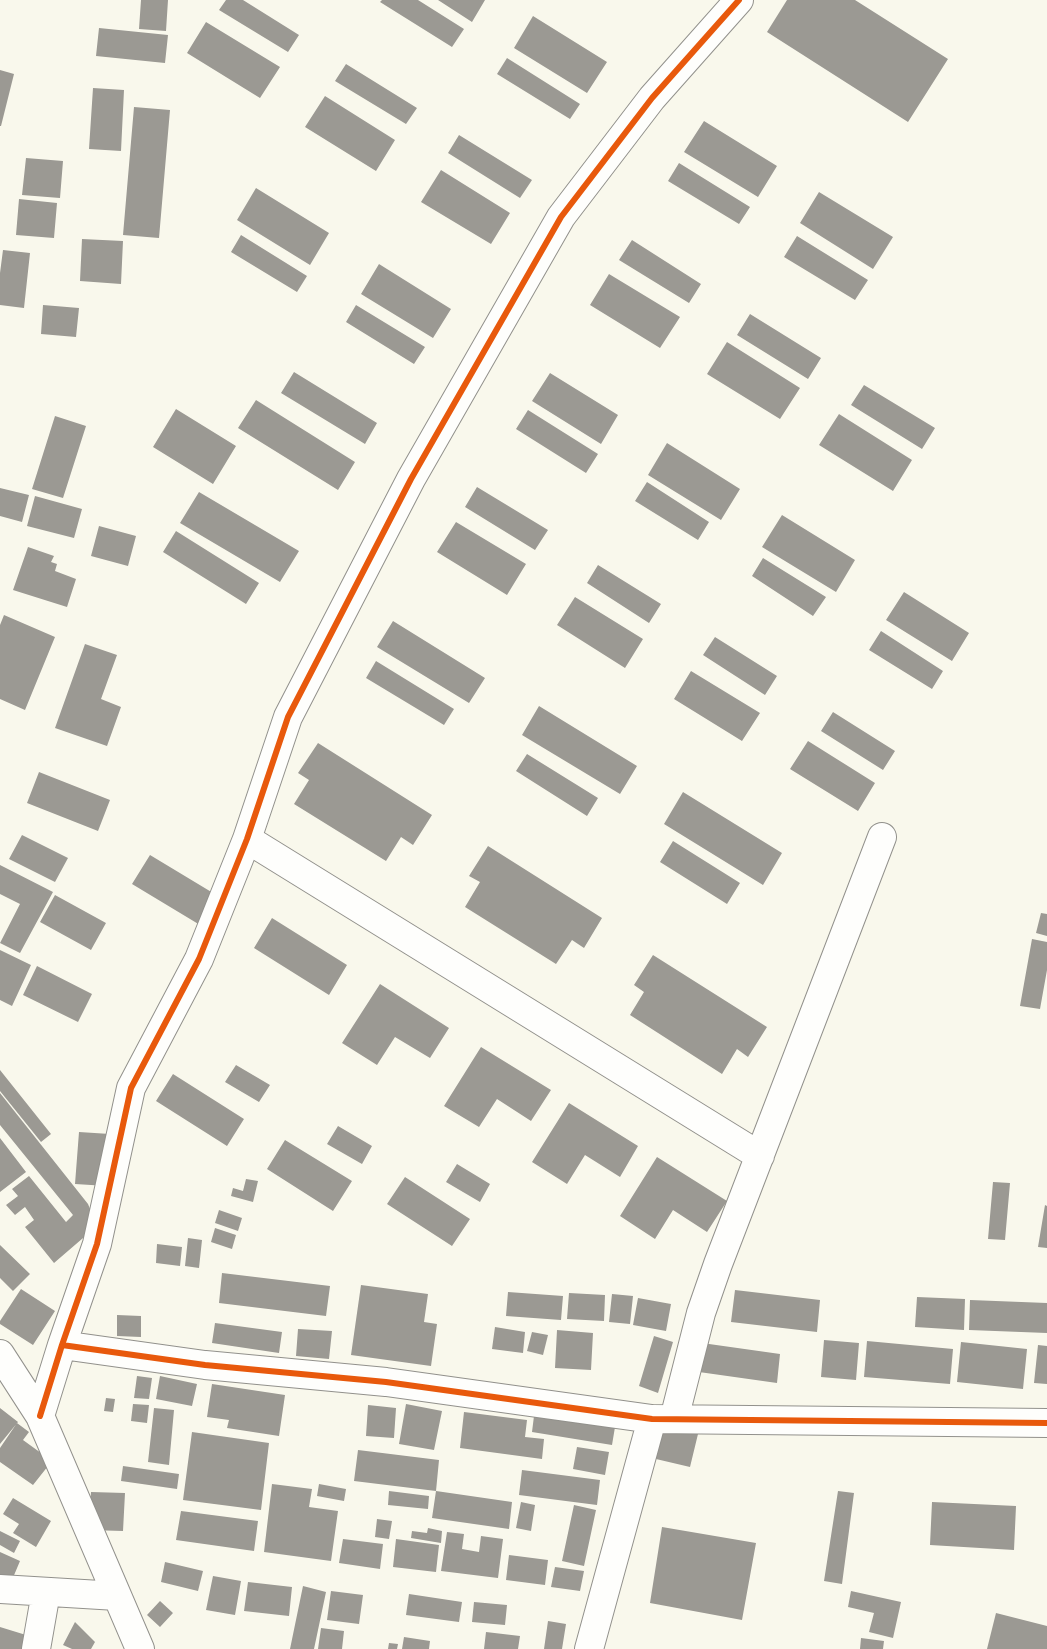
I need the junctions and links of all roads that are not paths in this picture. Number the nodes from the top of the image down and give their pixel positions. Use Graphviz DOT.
graph roads {
  1 [pos="739,0"];
  2 [pos="882,837"];
  3 [pos="247,838"];
  4 [pos="760,1156"];
  5 [pos="62,1345"];
  6 [pos="0,1354"];
  7 [pos="40,1416"];
  8 [pos="663,1419"];
  9 [pos="1047,1423"];
  10 [pos="0,1589"];
  11 [pos="46,1592"];
  12 [pos="117,1596"];
  13 [pos="36,1649"];
  14 [pos="140,1649"];
  15 [pos="589,1649"];
  1 -- 3 [label="street"];
  2 -- 4 [label="street"];
  3 -- 4 [label="street"];
  3 -- 5 [label="street"];
  4 -- 8 [label="street"];
  5 -- 7 [label="street"];
  5 -- 8 [label="street"];
  6 -- 7 [label="street"];
  7 -- 12 [label="street"];
  8 -- 9 [label="street"];
  8 -- 15 [label="street"];
  10 -- 11 [label="street"];
  11 -- 12 [label="street"];
  11 -- 13 [label="street"];
  12 -- 14 [label="street"];
}
